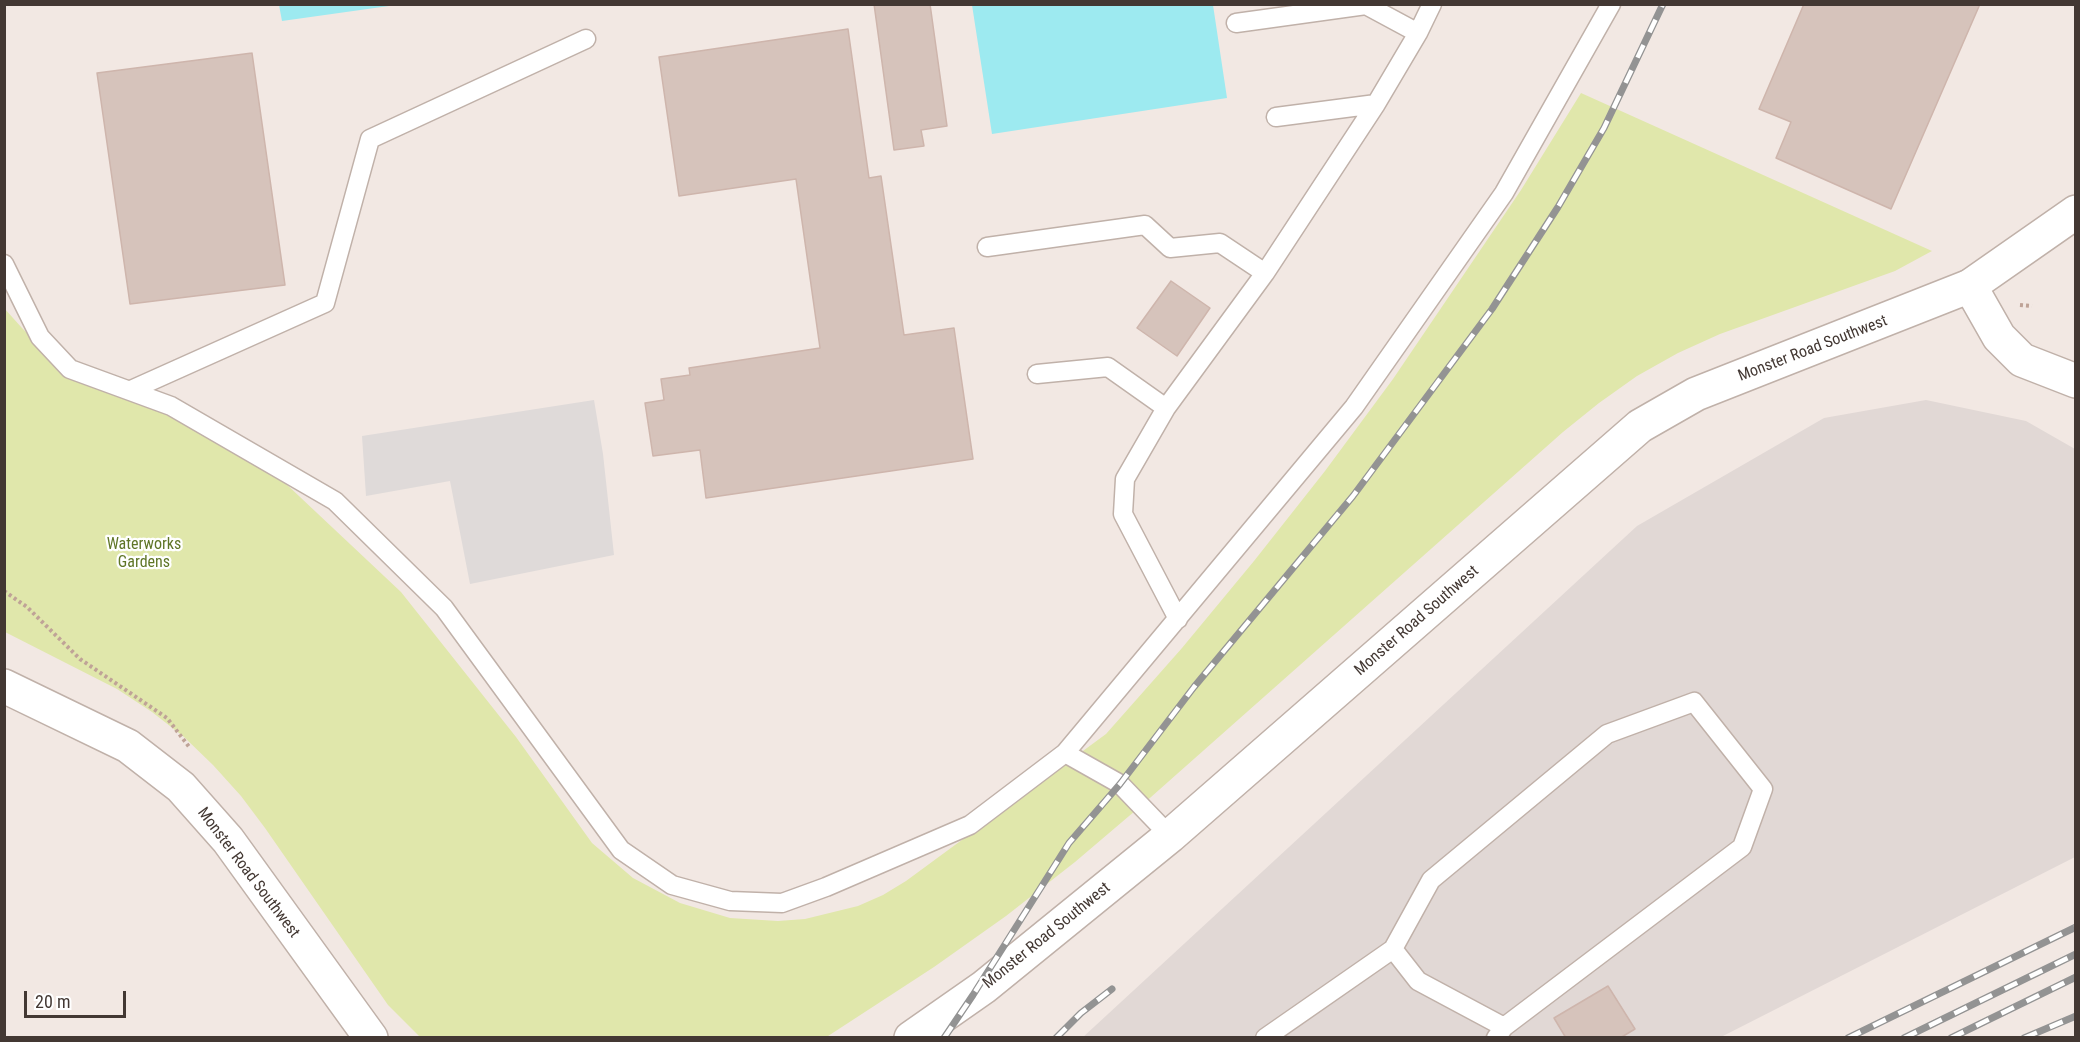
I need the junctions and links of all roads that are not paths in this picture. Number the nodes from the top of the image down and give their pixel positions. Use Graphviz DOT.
graph roads {
  1 [pos="1432,4"];
  2 [pos="1611,4"];
  3 [pos="1236,23"];
  4 [pos="1418,33"];
  5 [pos="586,39"];
  6 [pos="1376,104"];
  7 [pos="1276,117"];
  8 [pos="2076,212"];
  9 [pos="987,247"];
  10 [pos="4,264"];
  11 [pos="1265,273"];
  12 [pos="1970,286"];
  13 [pos="1037,374"];
  14 [pos="2076,381"];
  15 [pos="130,390"];
  16 [pos="1166,408"];
  17 [pos="1178,619"];
  18 [pos="4,686"];
  19 [pos="1065,753"];
  20 [pos="1170,836"];
  21 [pos="1393,949"];
  22 [pos="1500,1032"];
  23 [pos="371,1038"];
  24 [pos="911,1038"];
  25 [pos="1265,1038"];
  1 -- 4 [label="lane"];
  2 -- 17 [label="lane"];
  3 -- 4 [label="lane"];
  4 -- 6 [label="lane"];
  5 -- 15 [label="lane"];
  6 -- 7 [label="lane"];
  6 -- 11 [label="lane"];
  8 -- 12 [label="street, Monster Road Southwest"];
  9 -- 11 [label="lane"];
  10 -- 15 [label="lane"];
  11 -- 16 [label="lane"];
  12 -- 14 [label="street"];
  12 -- 20 [label="street, Monster Road Southwest"];
  13 -- 16 [label="lane"];
  15 -- 19 [label="lane"];
  16 -- 17 [label="lane"];
  17 -- 19 [label="lane"];
  18 -- 23 [label="street, Monster Road Southwest"];
  19 -- 20 [label="lane"];
  20 -- 24 [label="street, Monster Road Southwest"];
  21 -- 22 [label="lane"];
  21 -- 22 [label="lane"];
  21 -- 25 [label="lane"];
}
